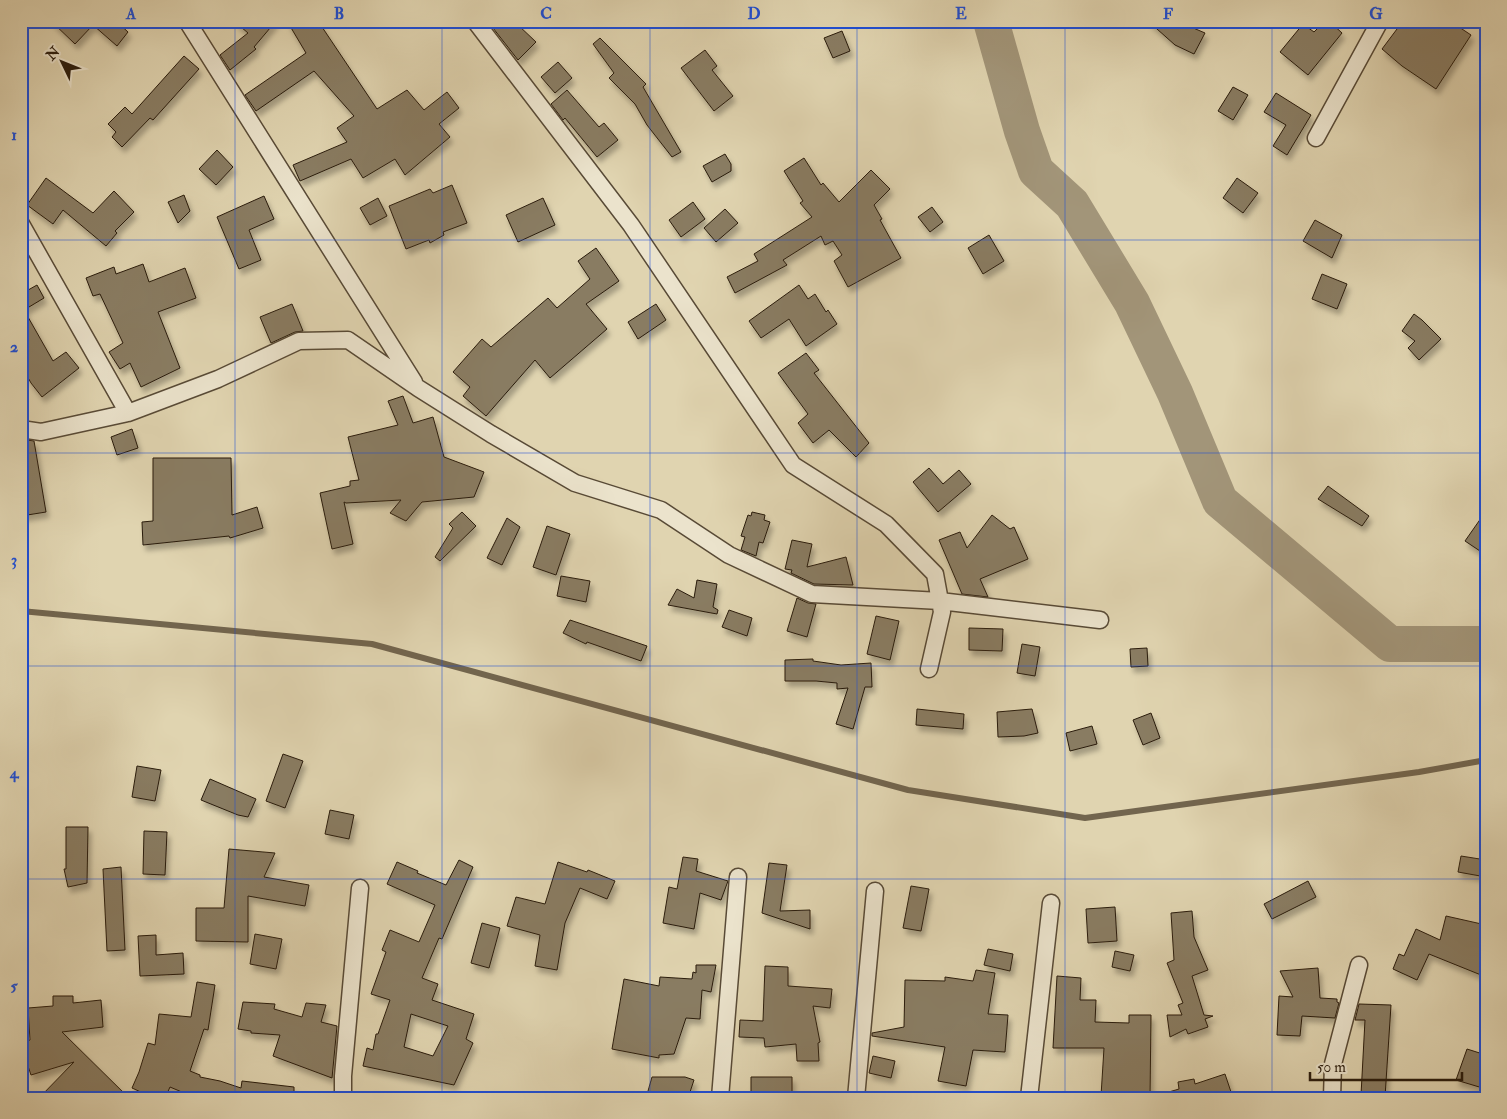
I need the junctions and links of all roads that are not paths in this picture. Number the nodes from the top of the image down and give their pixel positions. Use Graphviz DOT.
graph roads {
  1 [pos="187,21"];
  2 [pos="475,21"];
  3 [pos="1380,21"];
  4 [pos="1316,138"];
  5 [pos="21,224"];
  6 [pos="418,388"];
  7 [pos="128,413"];
  8 [pos="21,429"];
  9 [pos="940,601"];
  10 [pos="1100,620"];
  11 [pos="929,669"];
  12 [pos="738,877"];
  13 [pos="360,888"];
  14 [pos="874,890"];
  15 [pos="1050,903"];
  16 [pos="1359,965"];
  17 [pos="343,1098"];
  18 [pos="720,1098"];
  19 [pos="856,1098"];
  20 [pos="1029,1098"];
  21 [pos="1332,1098"];
  1 -- 6 [label="street"];
  2 -- 9 [label="street"];
  3 -- 4 [label="street"];
  5 -- 7 [label="street"];
  6 -- 7 [label="street"];
  6 -- 9 [label="street"];
  7 -- 8 [label="street"];
  9 -- 10 [label="street"];
  9 -- 11 [label="street"];
  12 -- 18 [label="street"];
  13 -- 17 [label="street"];
  14 -- 19 [label="street"];
  15 -- 20 [label="street"];
  16 -- 21 [label="street"];
}
